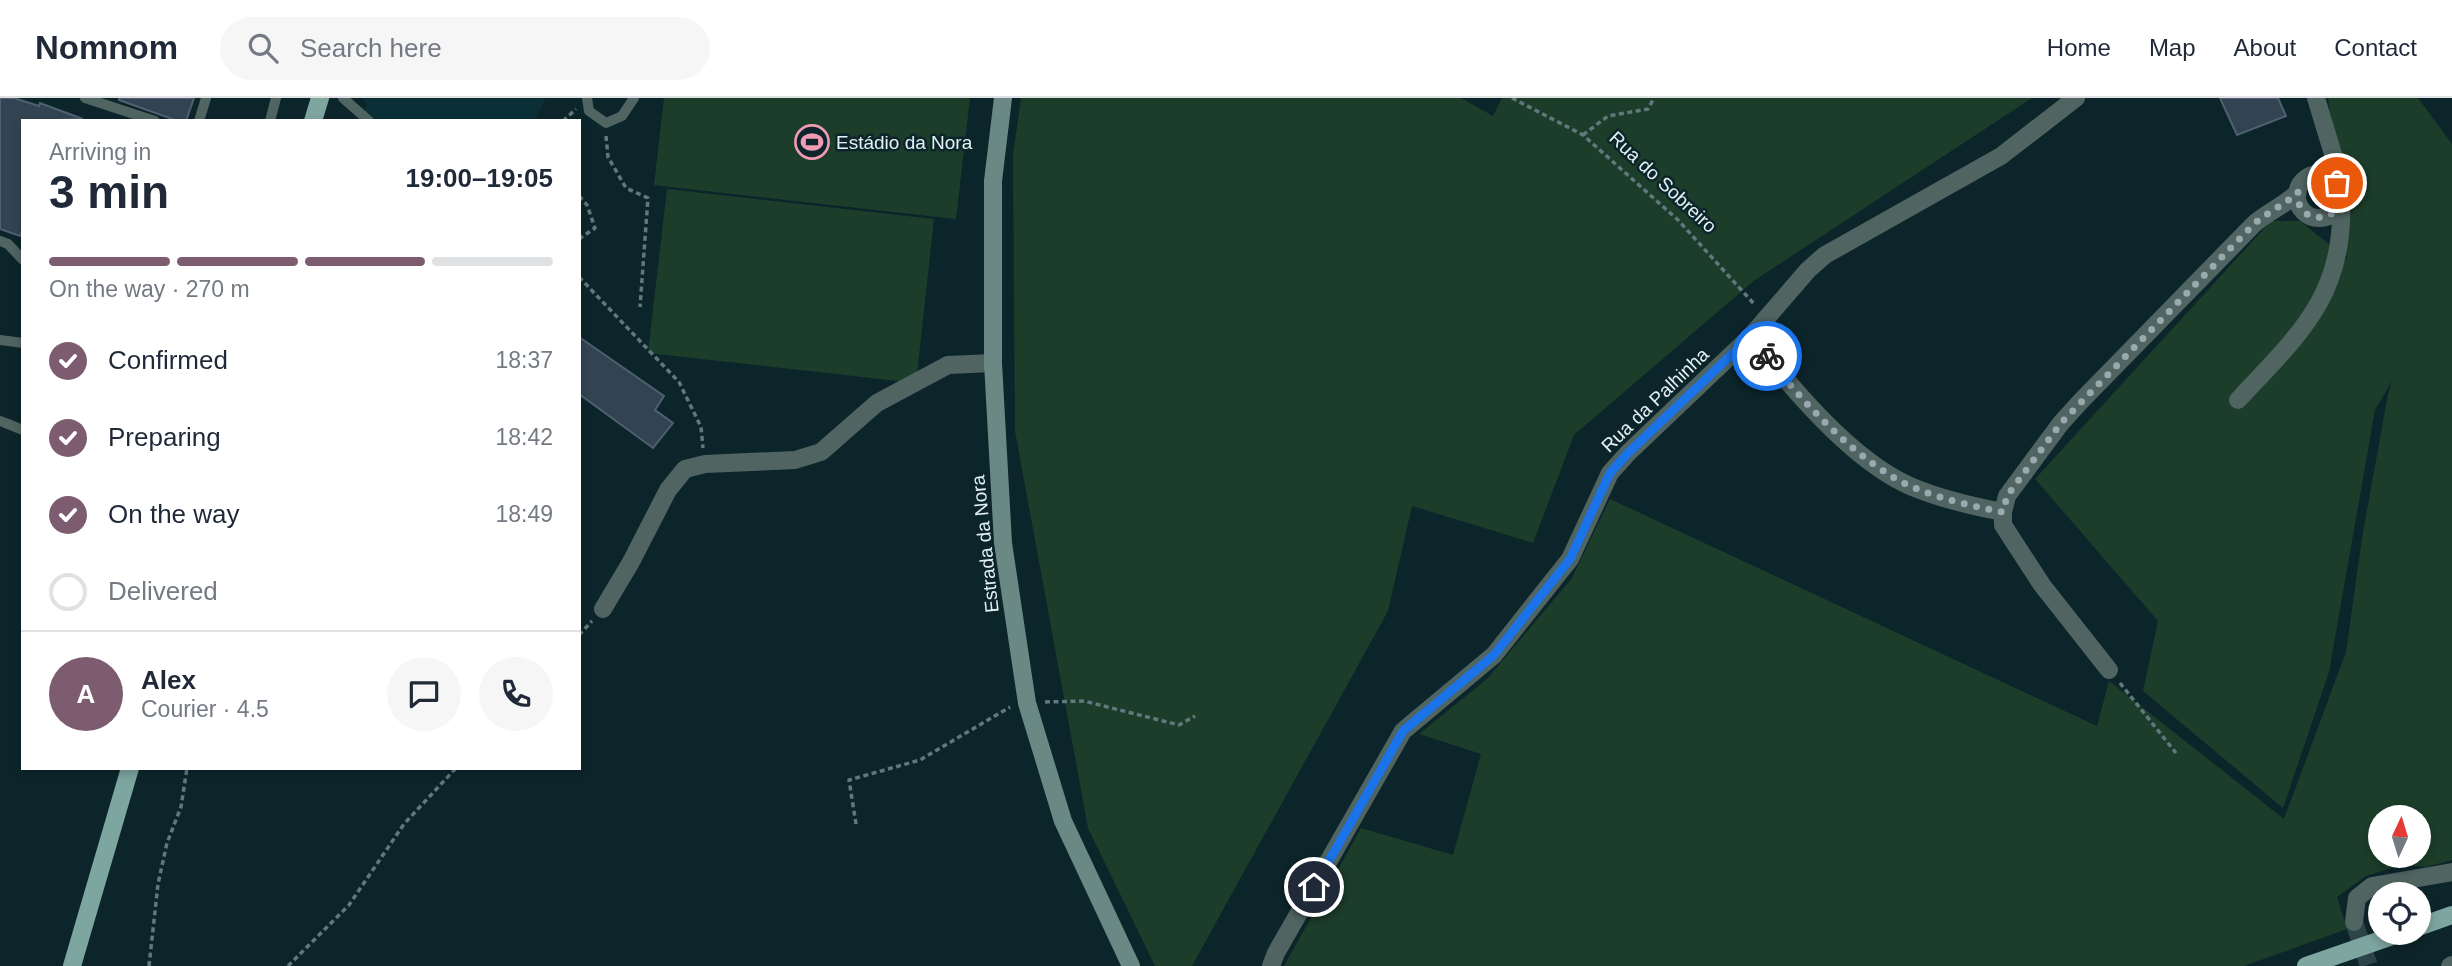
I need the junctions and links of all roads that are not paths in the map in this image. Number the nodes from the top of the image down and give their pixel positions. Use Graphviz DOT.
graph roads {
  1 [pos="85,98"];
  2 [pos="206,98"];
  3 [pos="276,98"];
  4 [pos="320,98"];
  5 [pos="343,98"];
  6 [pos="587,98"];
  7 [pos="634,98"];
  8 [pos="1003,98"];
  9 [pos="2076,98"];
  10 [pos="2316,98"];
  11 [pos="149,119"];
  12 [pos="200,119"];
  13 [pos="271,119"];
  14 [pos="314,119"];
  15 [pos="367,119"];
  16 [pos="2329,139"];
  17 [pos="2312,175"];
  18 [pos="2298,192"];
  19 [pos="2341,198"];
  20 [pos="2268,212"];
  21 [pos="2310,216"];
  22 [pos="0,241"];
  23 [pos="2337,255"];
  24 [pos="21,258"];
  25 [pos="1751,336"];
  26 [pos="0,340"];
  27 [pos="21,343"];
  28 [pos="993,363"];
  29 [pos="2238,400"];
  30 [pos="0,421"];
  31 [pos="21,429"];
  32 [pos="2003,512"];
  33 [pos="603,609"];
  34 [pos="2109,670"];
  35 [pos="129,770"];
  36 [pos="2452,872"];
  37 [pos="2452,915"];
  38 [pos="2354,922"];
  39 [pos="2431,922"];
  40 [pos="2368,944"];
  41 [pos="72,966"];
  42 [pos="1131,966"];
  43 [pos="1271,966"];
  44 [pos="2306,966"];
  1 -- 11 [label="lane"];
  2 -- 12 [label="lane"];
  3 -- 13 [label="lane"];
  4 -- 14 [label="main road"];
  5 -- 15 [label="lane"];
  6 -- 7 [label="lane"];
  8 -- 28 [label="street, Estrada da Nora"];
  9 -- 25 [label="street, Rua da Palhinha"];
  10 -- 16 [label="street"];
  16 -- 17 [label="street"];
  16 -- 19 [label="street"];
  17 -- 18 [label="street"];
  17 -- 19 [label="street"];
  18 -- 20 [label="street"];
  18 -- 21 [label="street"];
  19 -- 21 [label="street"];
  19 -- 23 [label="street"];
  20 -- 21 [label="street"];
  20 -- 32 [label="street"];
  21 -- 23 [label="street"];
  22 -- 24 [label="lane"];
  23 -- 29 [label="street"];
  25 -- 32 [label="street"];
  25 -- 43 [label="street, Rua da Palhinha"];
  26 -- 27 [label="lane"];
  28 -- 33 [label="street"];
  28 -- 42 [label="street, Estrada da Nora"];
  30 -- 31 [label="lane"];
  32 -- 34 [label="street"];
  35 -- 41 [label="main road"];
  36 -- 38 [label="street"];
  37 -- 39 [label="main road"];
  40 -- 44 [label="main road"];
}
